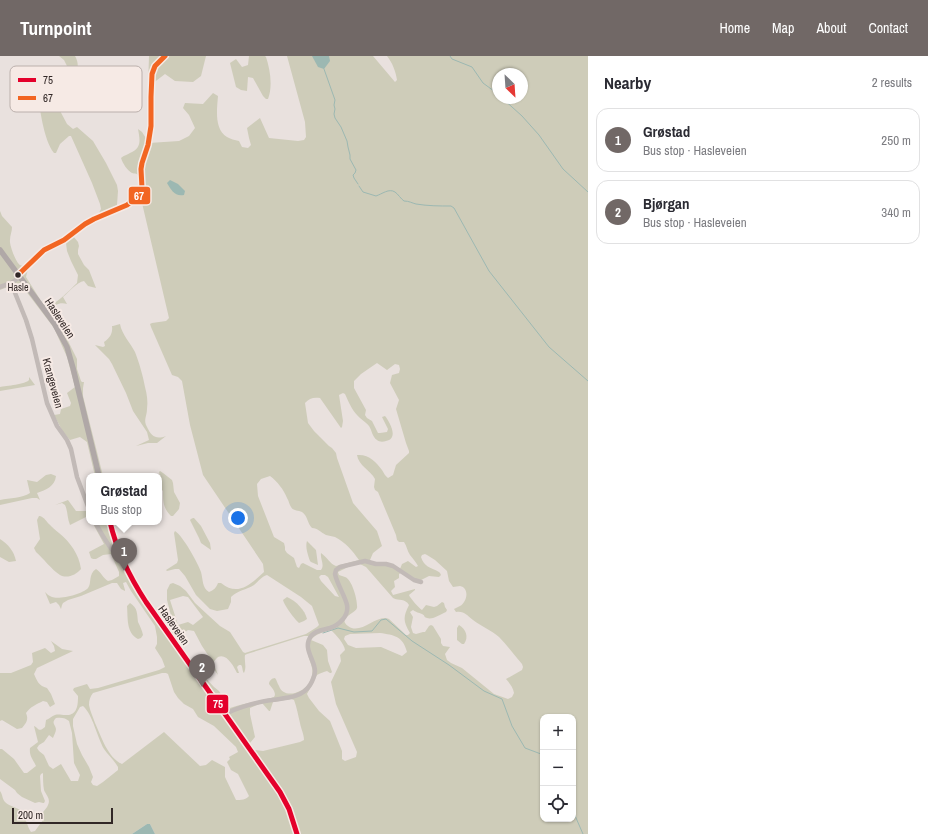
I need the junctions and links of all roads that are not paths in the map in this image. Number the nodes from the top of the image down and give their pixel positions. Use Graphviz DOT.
graph roads {
  1 [pos="165,56"];
  2 [pos="0,250"];
  3 [pos="19,276"];
  4 [pos="10,283"];
  5 [pos="0,287"];
  6 [pos="98,473"];
  7 [pos="86,501"];
  8 [pos="96,525"];
  9 [pos="111,525"];
  10 [pos="123,563"];
  11 [pos="421,582"];
  12 [pos="226,714"];
  13 [pos="297,834"];
  1 -- 3 [label="street"];
  2 -- 3 [label="main road, Hasleveien"];
  3 -- 4 [label="street"];
  3 -- 6 [label="main road, Hasleveien"];
  4 -- 5 [label="street"];
  4 -- 7 [label="street, Krangeveien"];
  8 -- 10 [label="street"];
  9 -- 10 [label="main road, Hasleveien"];
  10 -- 12 [label="main road, Hasleveien"];
  11 -- 12 [label="street"];
  12 -- 13 [label="main road, Hasleveien"];
}
